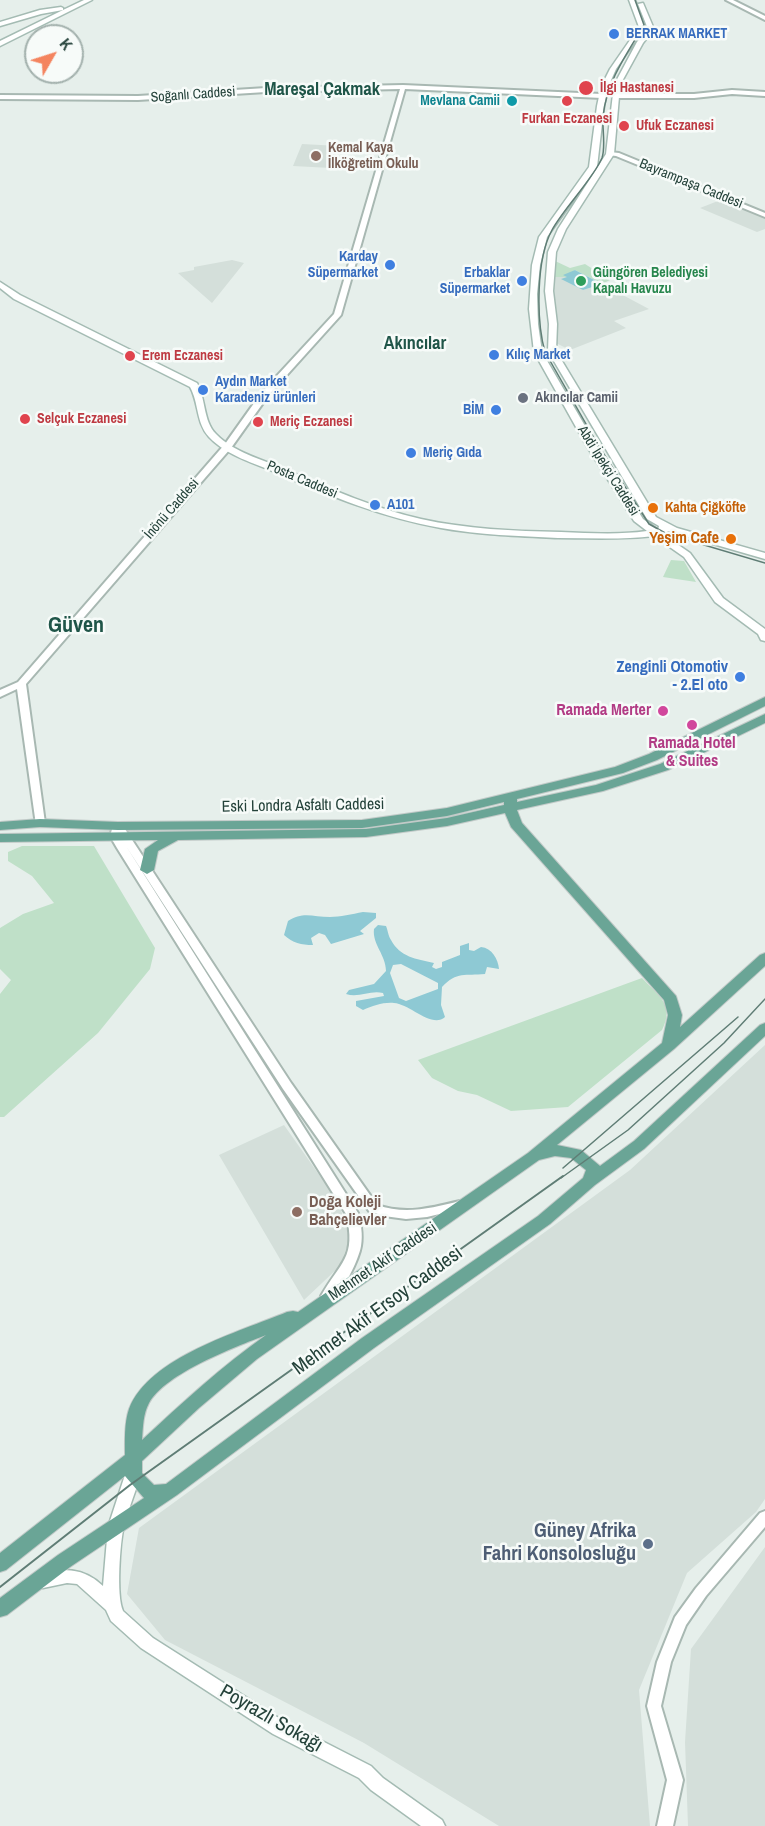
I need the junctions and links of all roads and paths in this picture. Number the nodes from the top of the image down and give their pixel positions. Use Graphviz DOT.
graph roads {
  1 [pos="89,0"];
  2 [pos="632,0"];
  3 [pos="640,0"];
  4 [pos="729,0"];
  5 [pos="58,11"];
  6 [pos="765,18"];
  7 [pos="0,24"];
  8 [pos="0,44"];
  9 [pos="403,87"];
  10 [pos="765,94"];
  11 [pos="602,96"];
  12 [pos="615,96"];
  13 [pos="0,97"];
  14 [pos="613,154"];
  15 [pos="765,215"];
  16 [pos="0,284"];
  17 [pos="228,446"];
  18 [pos="660,530"];
  19 [pos="765,556"];
  20 [pos="765,638"];
  21 [pos="21,684"];
  22 [pos="0,694"];
  23 [pos="765,701"];
  24 [pos="765,711"];
  25 [pos="765,718"];
  26 [pos="714,726"];
  27 [pos="511,802"];
  28 [pos="478,815"];
  29 [pos="40,824"];
  30 [pos="516,824"];
  31 [pos="0,826"];
  32 [pos="120,833"];
  33 [pos="179,835"];
  34 [pos="0,838"];
  35 [pos="147,870"];
  36 [pos="765,958"];
  37 [pos="765,1028"];
  38 [pos="669,1045"];
  39 [pos="533,1157"];
  40 [pos="590,1181"];
  41 [pos="472,1202"];
  42 [pos="320,1306"];
  43 [pos="133,1467"];
  44 [pos="171,1490"];
  45 [pos="765,1516"];
  46 [pos="116,1527"];
  47 [pos="0,1564"];
  48 [pos="23,1590"];
  49 [pos="112,1605"];
  50 [pos="0,1609"];
  51 [pos="436,1826"];
  52 [pos="665,1826"];
  1 -- 5 [label="main road"];
  2 -- 11 [label="main road"];
  3 -- 12 [label="main road, Abdi İpekçi Caddesi"];
  4 -- 6 [label="street"];
  5 -- 7 [label="main road"];
  5 -- 8 [label="main road"];
  9 -- 11 [label="street, Soğanlı Caddesi"];
  9 -- 13 [label="street, Soğanlı Caddesi"];
  9 -- 17 [label="street, İnönü Caddesi"];
  10 -- 12 [label="street"];
  11 -- 18 [label="main road, Abdi İpekçi Caddesi"];
  12 -- 14 [label="main road, Abdi İpekçi Caddesi"];
  14 -- 15 [label="street, Bayrampaşa Caddesi"];
  14 -- 18 [label="main road, Abdi İpekçi Caddesi"];
  16 -- 17 [label="main road, Posta Caddesi"];
  17 -- 18 [label="main road, Posta Caddesi"];
  17 -- 21 [label="street, İnönü Caddesi"];
  18 -- 19 [label="main road, Abdi İpekçi Caddesi"];
  18 -- 20 [label="main road, Abdi İpekçi Caddesi"];
  21 -- 22 [label="street, İnönü Caddesi"];
  21 -- 29 [label="street"];
  23 -- 26 [label="main road, Eski Londra Asfaltı Caddesi"];
  24 -- 26 [label="main road"];
  25 -- 27 [label="main road, Eski Londra Asfaltı Caddesi"];
  26 -- 27 [label="main road, Eski Londra Asfaltı Caddesi"];
  27 -- 28 [label="main road, Eski Londra Asfaltı Caddesi"];
  27 -- 30 [label="main road"];
  27 -- 32 [label="main road, Eski Londra Asfaltı Caddesi"];
  28 -- 30 [label="main road"];
  28 -- 33 [label="main road, Eski Londra Asfaltı Caddesi"];
  29 -- 31 [label="main road, Eski Londra Asfaltı Caddesi"];
  29 -- 32 [label="main road, Eski Londra Asfaltı Caddesi"];
  30 -- 38 [label="main road"];
  32 -- 33 [label="main road, Eski Londra Asfaltı Caddesi"];
  32 -- 34 [label="main road, Eski Londra Asfaltı Caddesi"];
  32 -- 35 [label="street"];
  32 -- 42 [label="street"];
  33 -- 35 [label="main road"];
  35 -- 41 [label="street"];
  36 -- 38 [label="main road, Mehmet Akif Caddesi"];
  37 -- 40 [label="main road, Mehmet Akif Ersoy Caddesi"];
  38 -- 39 [label="main road, Mehmet Akif Caddesi"];
  39 -- 40 [label="main road"];
  39 -- 41 [label="main road, Mehmet Akif Caddesi"];
  40 -- 44 [label="main road, Mehmet Akif Ersoy Caddesi"];
  41 -- 42 [label="main road, Mehmet Akif Caddesi"];
  42 -- 43 [label="main road, Mehmet Akif Caddesi"];
  42 -- 43 [label="main road"];
  43 -- 44 [label="main road"];
  43 -- 46 [label="main road"];
  43 -- 47 [label="main road, Mehmet Akif Caddesi"];
  44 -- 46 [label="main road, Mehmet Akif Ersoy Caddesi"];
  45 -- 52 [label="street"];
  46 -- 48 [label="main road, Mehmet Akif Ersoy Caddesi"];
  46 -- 49 [label="main road"];
  48 -- 49 [label="main road, Poyrazlı Sokağı"];
  48 -- 50 [label="main road, Mehmet Akif Ersoy Caddesi"];
  49 -- 51 [label="main road, Poyrazlı Sokağı"];
}
